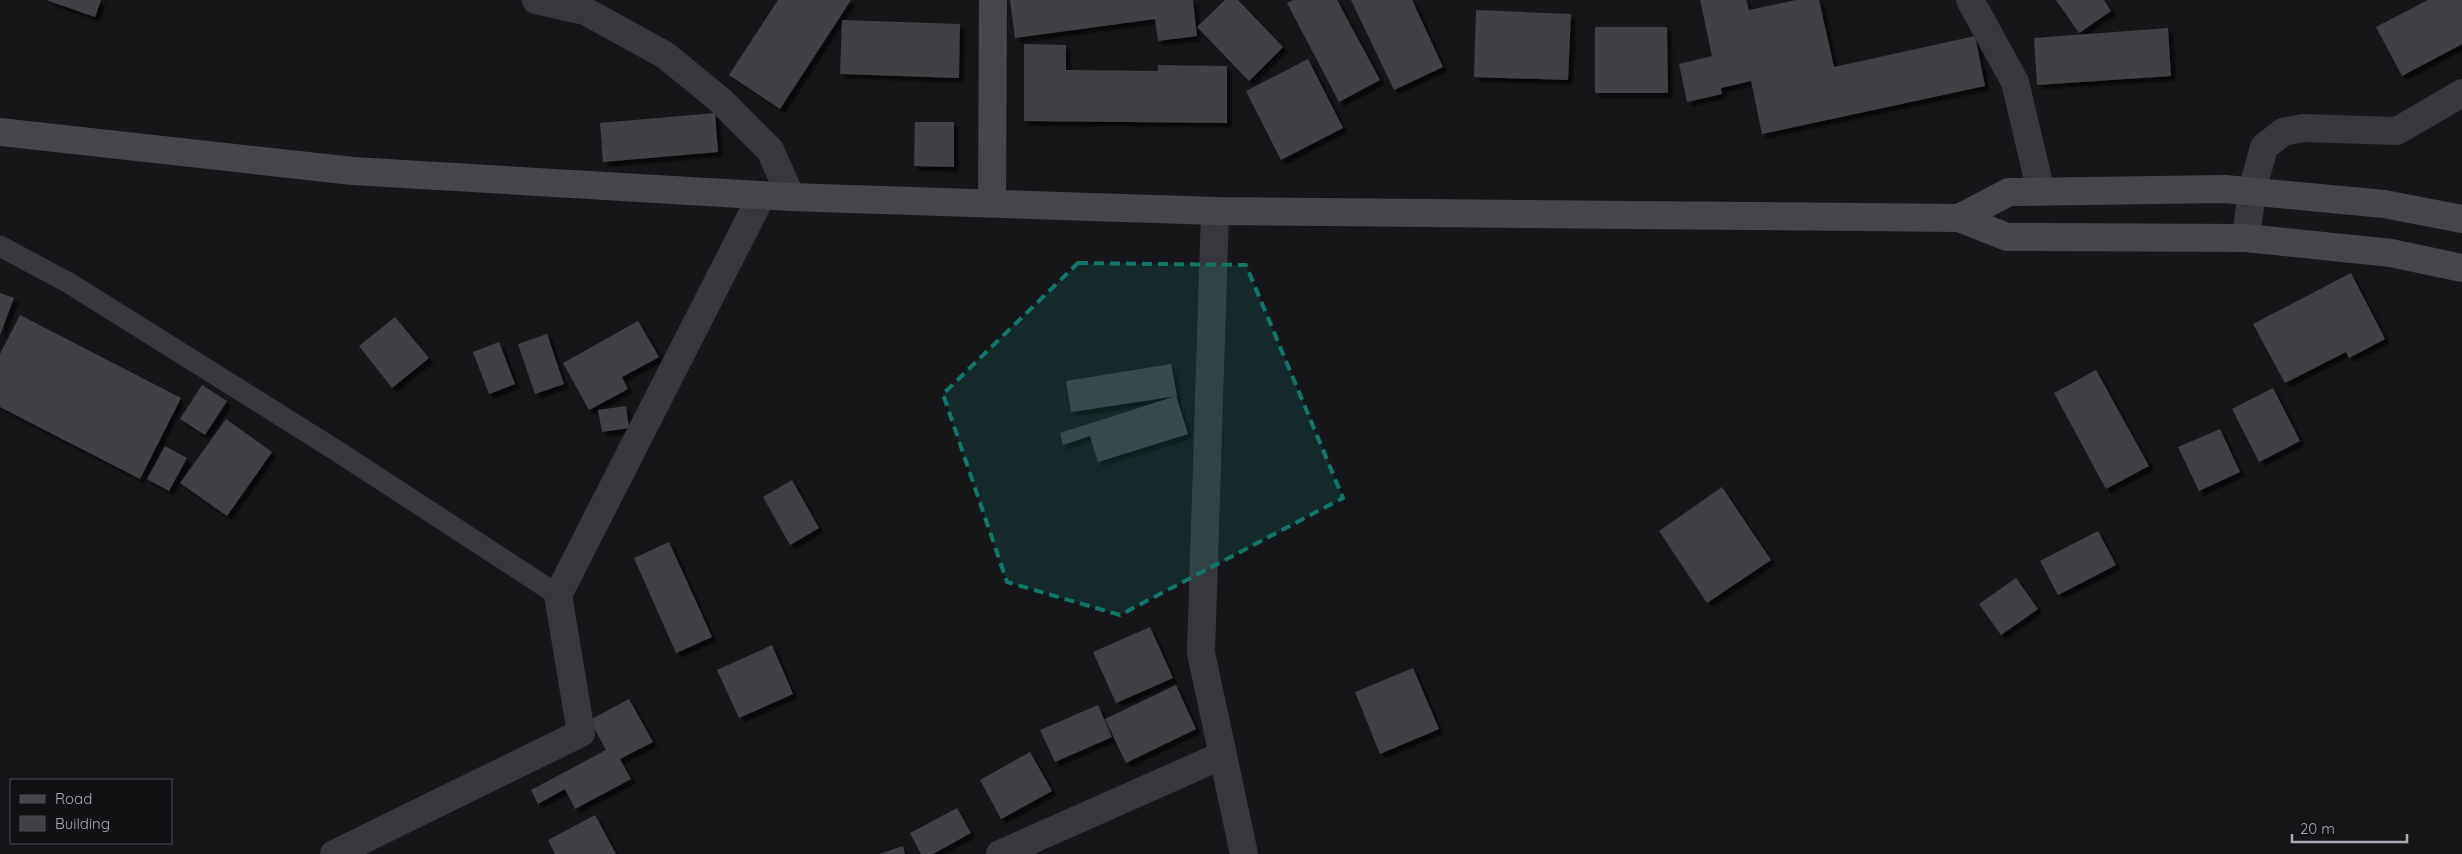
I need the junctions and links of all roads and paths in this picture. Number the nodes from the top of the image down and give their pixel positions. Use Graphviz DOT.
graph roads {
  1 [pos="536,0"];
  2 [pos="993,0"];
  3 [pos="1970,0"];
  4 [pos="2462,93"];
  5 [pos="0,132"];
  6 [pos="2040,192"];
  7 [pos="2252,192"];
  8 [pos="762,195"];
  9 [pos="791,197"];
  10 [pos="992,203"];
  11 [pos="1215,211"];
  12 [pos="1959,218"];
  13 [pos="2462,219"];
  14 [pos="2246,238"];
  15 [pos="0,246"];
  16 [pos="2462,268"];
  17 [pos="558,595"];
  18 [pos="1223,755"];
  19 [pos="334,854"];
  20 [pos="1000,854"];
  21 [pos="1244,854"];
  1 -- 9 [label="street"];
  2 -- 10 [label="main road"];
  3 -- 6 [label="street"];
  4 -- 7 [label="street"];
  5 -- 8 [label="main road"];
  6 -- 7 [label="main road"];
  6 -- 12 [label="main road"];
  7 -- 13 [label="main road"];
  7 -- 14 [label="street"];
  8 -- 9 [label="main road"];
  8 -- 17 [label="street"];
  9 -- 10 [label="main road"];
  10 -- 11 [label="main road"];
  11 -- 12 [label="main road"];
  11 -- 18 [label="street"];
  12 -- 14 [label="main road"];
  14 -- 16 [label="main road"];
  15 -- 17 [label="lane"];
  17 -- 19 [label="street"];
  18 -- 20 [label="street"];
  18 -- 21 [label="street"];
}
